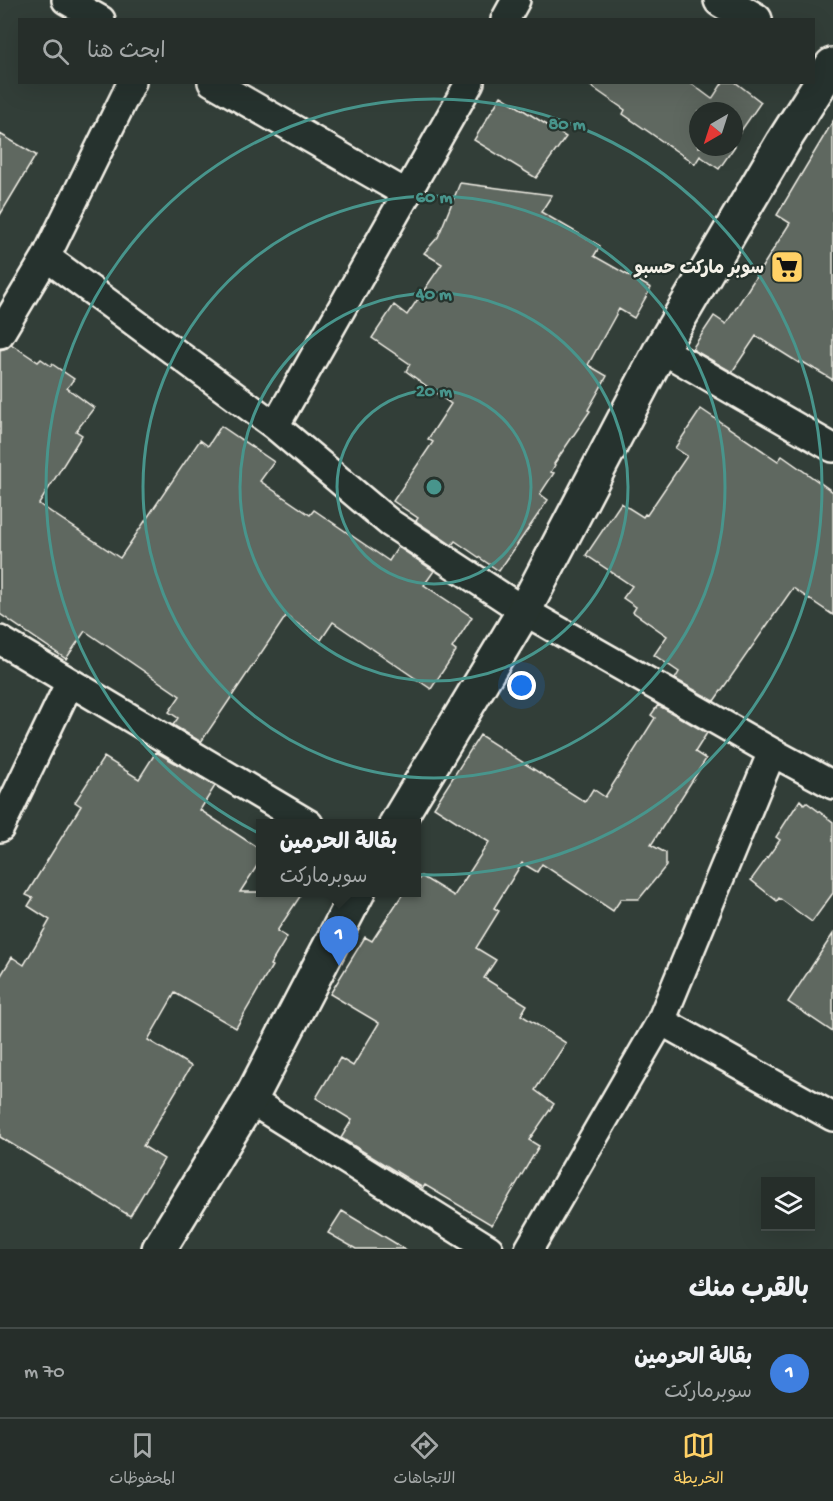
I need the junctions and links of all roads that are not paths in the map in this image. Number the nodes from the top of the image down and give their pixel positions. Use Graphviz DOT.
graph roads {
  1 [pos="66,0"];
  2 [pos="516,0"];
  3 [pos="722,0"];
  4 [pos="98,18"];
  5 [pos="506,18"];
  6 [pos="752,18"];
  7 [pos="826,61"];
  8 [pos="815,82"];
  9 [pos="131,84"];
  10 [pos="215,84"];
  11 [pos="469,84"];
  12 [pos="814,84"];
  13 [pos="407,194"];
  14 [pos="46,257"];
  15 [pos="0,334"];
  16 [pos="661,349"];
  17 [pos="275,426"];
  18 [pos="833,448"];
  19 [pos="524,611"];
  20 [pos="0,640"];
  21 [pos="70,682"];
  22 [pos="772,752"];
  23 [pos="833,785"];
  24 [pos="301,819"];
  25 [pos="399,819"];
  26 [pos="0,828"];
  27 [pos="355,897"];
  28 [pos="661,1021"];
  29 [pos="250,1100"];
  30 [pos="833,1117"];
  31 [pos="159,1249"];
  32 [pos="489,1249"];
  33 [pos="529,1249"];
  1 -- 4 [label="street"];
  2 -- 5 [label="street"];
  3 -- 6 [label="street"];
  7 -- 8 [label="street"];
  9 -- 14 [label="street"];
  10 -- 13 [label="street"];
  11 -- 13 [label="street"];
  12 -- 16 [label="street"];
  13 -- 17 [label="street"];
  14 -- 15 [label="street"];
  14 -- 17 [label="street"];
  16 -- 18 [label="street"];
  16 -- 19 [label="street"];
  17 -- 19 [label="street"];
  19 -- 22 [label="street"];
  19 -- 25 [label="street"];
  20 -- 21 [label="street"];
  21 -- 24 [label="street"];
  21 -- 26 [label="street"];
  22 -- 23 [label="street"];
  22 -- 28 [label="street"];
  27 -- 29 [label="street"];
  28 -- 30 [label="street"];
  28 -- 33 [label="street"];
  29 -- 31 [label="street"];
  29 -- 32 [label="street"];
}
